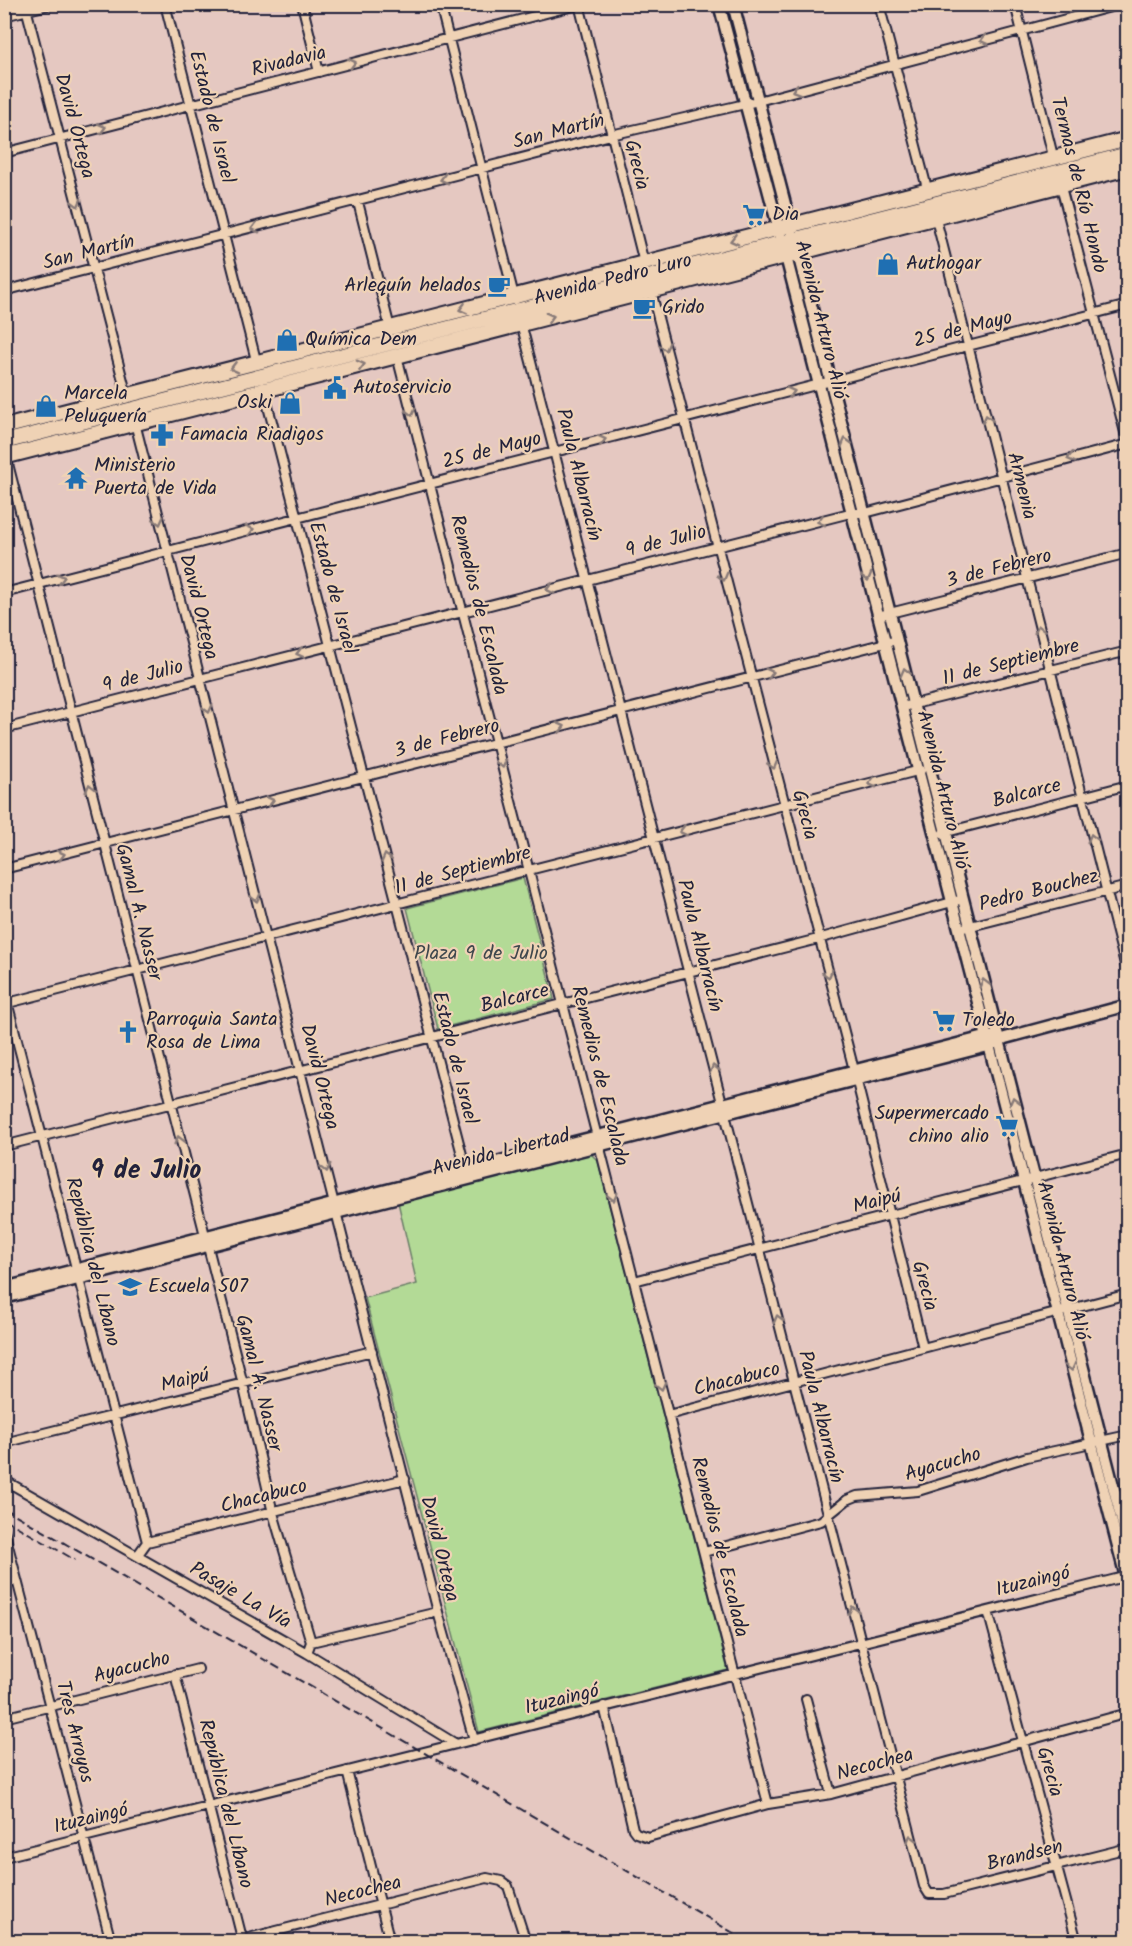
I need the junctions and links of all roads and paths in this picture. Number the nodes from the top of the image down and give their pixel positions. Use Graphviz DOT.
graph roads {
  1 [pos="52,4"];
  2 [pos="165,4"];
  3 [pos="302,4"];
  4 [pos="440,4"];
  5 [pos="719,4"];
  6 [pos="733,4"];
  7 [pos="879,4"];
  8 [pos="1015,4"];
  9 [pos="1122,4"];
  10 [pos="580,5"];
  11 [pos="26,8"];
  12 [pos="4,16"];
  13 [pos="1021,30"];
  14 [pos="448,39"];
  15 [pos="894,63"];
  16 [pos="320,72"];
  17 [pos="758,101"];
  18 [pos="746,104"];
  19 [pos="191,105"];
  20 [pos="611,135"];
  21 [pos="60,138"];
  22 [pos="1128,139"];
  23 [pos="4,153"];
  24 [pos="1128,154"];
  25 [pos="1054,158"];
  26 [pos="1128,168"];
  27 [pos="482,169"];
  28 [pos="1059,179"];
  29 [pos="928,190"];
  30 [pos="358,202"];
  31 [pos="934,211"];
  32 [pos="784,227"];
  33 [pos="225,235"];
  34 [pos="790,248"];
  35 [pos="644,263"];
  36 [pos="94,268"];
  37 [pos="4,291"];
  38 [pos="651,291"];
  39 [pos="514,296"];
  40 [pos="1128,305"];
  41 [pos="1094,314"];
  42 [pos="520,317"];
  43 [pos="390,328"];
  44 [pos="968,346"];
  45 [pos="397,356"];
  46 [pos="256,363"];
  47 [pos="830,382"];
  48 [pos="262,383"];
  49 [pos="818,385"];
  50 [pos="128,396"];
  51 [pos="682,419"];
  52 [pos="135,423"];
  53 [pos="4,427"];
  54 [pos="1128,444"];
  55 [pos="5,452"];
  56 [pos="555,452"];
  57 [pos="1001,476"];
  58 [pos="430,484"];
  59 [pos="850,513"];
  60 [pos="865,513"];
  61 [pos="296,518"];
  62 [pos="716,546"];
  63 [pos="167,551"];
  64 [pos="1128,553"];
  65 [pos="587,579"];
  66 [pos="1027,579"];
  67 [pos="38,584"];
  68 [pos="4,593"];
  69 [pos="462,611"];
  70 [pos="891,614"];
  71 [pos="878,616"];
  72 [pos="897,640"];
  73 [pos="885,643"];
  74 [pos="331,645"];
  75 [pos="1128,651"];
  76 [pos="1050,670"];
  77 [pos="750,678"];
  78 [pos="200,679"];
  79 [pos="908,706"];
  80 [pos="621,711"];
  81 [pos="70,712"];
  82 [pos="4,729"];
  83 [pos="496,743"];
  84 [pos="924,769"];
  85 [pos="365,777"];
  86 [pos="1128,785"];
  87 [pos="1082,797"];
  88 [pos="784,805"];
  89 [pos="234,811"];
  90 [pos="940,833"];
  91 [pos="655,838"];
  92 [pos="104,844"];
  93 [pos="4,869"];
  94 [pos="529,870"];
  95 [pos="1128,886"];
  96 [pos="1106,891"];
  97 [pos="958,901"];
  98 [pos="398,905"];
  99 [pos="970,926"];
  100 [pos="959,929"];
  101 [pos="267,939"];
  102 [pos="818,939"];
  103 [pos="136,970"];
  104 [pos="688,972"];
  105 [pos="1128,976"];
  106 [pos="4,990"];
  107 [pos="6,1004"];
  108 [pos="563,1004"];
  109 [pos="1128,1005"];
  110 [pos="432,1037"];
  111 [pos="1000,1039"];
  112 [pos="987,1042"];
  113 [pos="301,1071"];
  114 [pos="856,1075"];
  115 [pos="170,1104"];
  116 [pos="724,1109"];
  117 [pos="43,1136"];
  118 [pos="598,1141"];
  119 [pos="4,1146"];
  120 [pos="1128,1154"];
  121 [pos="467,1175"];
  122 [pos="1029,1180"];
  123 [pos="336,1208"];
  124 [pos="888,1216"];
  125 [pos="205,1242"];
  126 [pos="760,1249"];
  127 [pos="79,1274"];
  128 [pos="634,1281"];
  129 [pos="4,1288"];
  130 [pos="1128,1294"];
  131 [pos="4,1298"];
  132 [pos="1062,1311"];
  133 [pos="923,1348"];
  134 [pos="372,1351"];
  135 [pos="794,1383"];
  136 [pos="243,1384"];
  137 [pos="113,1414"];
  138 [pos="668,1415"];
  139 [pos="1128,1435"];
  140 [pos="1102,1441"];
  141 [pos="4,1443"];
  142 [pos="1090,1443"];
  143 [pos="405,1479"];
  144 [pos="4,1480"];
  145 [pos="273,1513"];
  146 [pos="829,1517"];
  147 [pos="4,1530"];
  148 [pos="147,1542"];
  149 [pos="1128,1544"];
  150 [pos="704,1552"];
  151 [pos="137,1556"];
  152 [pos="1127,1579"];
  153 [pos="17,1580"];
  154 [pos="4,1584"];
  155 [pos="988,1611"];
  156 [pos="438,1612"];
  157 [pos="311,1642"];
  158 [pos="861,1642"];
  159 [pos="307,1653"];
  160 [pos="198,1668"];
  161 [pos="175,1674"];
  162 [pos="735,1674"];
  163 [pos="806,1698"];
  164 [pos="50,1706"];
  165 [pos="604,1706"];
  166 [pos="1128,1713"];
  167 [pos="4,1718"];
  168 [pos="474,1740"];
  169 [pos="1023,1742"];
  170 [pos="456,1744"];
  171 [pos="347,1771"];
  172 [pos="895,1777"];
  173 [pos="831,1794"];
  174 [pos="768,1804"];
  175 [pos="208,1806"];
  176 [pos="84,1837"];
  177 [pos="1128,1848"];
  178 [pos="4,1857"];
  179 [pos="1057,1865"];
  180 [pos="929,1894"];
  181 [pos="381,1905"];
  182 [pos="243,1940"];
  183 [pos="111,1941"];
  184 [pos="233,1941"];
  185 [pos="390,1941"];
  186 [pos="526,1941"];
  187 [pos="1077,1941"];
  1 -- 11 [label="street"];
  2 -- 19 [label="street, Estado de Israel"];
  3 -- 16 [label="street"];
  4 -- 14 [label="street, Paula Albarracín"];
  5 -- 18 [label="main road, Avenida Arturo Alió"];
  6 -- 17 [label="main road, Avenida Arturo Alió"];
  7 -- 15 [label="street, Armenia"];
  8 -- 13 [label="street, Termas de Río Hondo"];
  9 -- 13 [label="street, San Martín"];
  10 -- 14 [label="street, Rivadavia"];
  10 -- 20 [label="street, Grecia"];
  11 -- 12 [label="street"];
  11 -- 21 [label="street, David Ortega"];
  13 -- 15 [label="street, San Martín, one-way"];
  13 -- 25 [label="street, Termas de Río Hondo"];
  16 -- 14 [label="street, Rivadavia, one-way"];
  14 -- 27 [label="street, Paula Albarracín"];
  15 -- 17 [label="street, San Martín, one-way"];
  15 -- 29 [label="street, Armenia"];
  16 -- 19 [label="street, Rivadavia"];
  17 -- 18 [label="street, San Martín"];
  17 -- 32 [label="main road, Avenida Arturo Alió"];
  18 -- 20 [label="street, San Martín"];
  18 -- 32 [label="main road, Avenida Arturo Alió"];
  21 -- 19 [label="street, Rivadavia, one-way"];
  19 -- 33 [label="street, Estado de Israel"];
  20 -- 27 [label="street, San Martín"];
  20 -- 35 [label="street, Grecia"];
  21 -- 23 [label="street, Rivadavia"];
  21 -- 36 [label="street, David Ortega, one-way"];
  22 -- 25 [label="highway, Avenida Pedro Luro"];
  24 -- 28 [label="highway, Avenida Pedro Luro"];
  25 -- 28 [label="street, Termas de Río Hondo"];
  25 -- 29 [label="highway, Avenida Pedro Luro"];
  26 -- 28 [label="highway, Avenida Pedro Luro"];
  27 -- 30 [label="street, San Martín, one-way"];
  27 -- 39 [label="street, Paula Albarracín"];
  28 -- 31 [label="highway, Avenida Pedro Luro"];
  28 -- 41 [label="street, Termas de Río Hondo"];
  29 -- 31 [label="street, Armenia"];
  29 -- 32 [label="highway, Avenida Pedro Luro"];
  30 -- 33 [label="street, San Martín, one-way"];
  30 -- 43 [label="street"];
  31 -- 34 [label="highway, Avenida Pedro Luro"];
  31 -- 44 [label="street, Armenia"];
  32 -- 34 [label="main road, Avenida Arturo Alió"];
  32 -- 35 [label="highway, Avenida Pedro Luro, one-way"];
  33 -- 36 [label="street, San Martín"];
  33 -- 46 [label="street, Estado de Israel"];
  34 -- 38 [label="highway, Avenida Pedro Luro"];
  34 -- 42 [label="highway, Avenida Pedro Luro"];
  34 -- 47 [label="main road, Avenida Arturo Alió"];
  34 -- 49 [label="main road, Avenida Arturo Alió"];
  35 -- 39 [label="highway, Avenida Pedro Luro"];
  36 -- 37 [label="street, San Martín"];
  36 -- 50 [label="street, David Ortega"];
  42 -- 38 [label="highway, Avenida Pedro Luro, one-way"];
  38 -- 51 [label="street, Grecia, one-way"];
  39 -- 42 [label="street, Paula Albarracín"];
  39 -- 43 [label="highway, Avenida Pedro Luro, one-way"];
  40 -- 41 [label="street, 25 de Mayo"];
  41 -- 44 [label="street, 25 de Mayo"];
  41 -- 54 [label="street, Termas de Río Hondo"];
  42 -- 45 [label="highway, Avenida Pedro Luro"];
  42 -- 48 [label="highway, Avenida Pedro Luro"];
  42 -- 56 [label="street, Paula Albarracín"];
  43 -- 46 [label="highway, Avenida Pedro Luro"];
  44 -- 47 [label="street, 25 de Mayo"];
  57 -- 44 [label="street, Armenia, one-way"];
  48 -- 45 [label="highway, Avenida Pedro Luro, one-way"];
  45 -- 58 [label="street, Remedios de Escalada, one-way"];
  46 -- 48 [label="street, Estado de Israel"];
  46 -- 50 [label="highway, Avenida Pedro Luro, one-way"];
  47 -- 49 [label="street, 25 de Mayo"];
  60 -- 47 [label="main road, Avenida Arturo Alió, one-way"];
  48 -- 52 [label="highway, Avenida Pedro Luro"];
  48 -- 55 [label="highway, Avenida Pedro Luro"];
  48 -- 61 [label="street, Estado de Israel"];
  51 -- 49 [label="street, 25 de Mayo, one-way"];
  49 -- 59 [label="main road, Avenida Arturo Alió"];
  50 -- 53 [label="highway, Avenida Pedro Luro"];
  56 -- 51 [label="street, 25 de Mayo, one-way"];
  51 -- 62 [label="street, Grecia"];
  52 -- 55 [label="highway, Avenida Pedro Luro"];
  52 -- 63 [label="street, David Ortega, one-way"];
  54 -- 57 [label="street, 9 de Julio, one-way"];
  55 -- 67 [label="street, Gamal A. Nasser"];
  56 -- 58 [label="street, 25 de Mayo"];
  56 -- 65 [label="street, Paula Albarracín"];
  57 -- 60 [label="street, 9 de Julio"];
  57 -- 66 [label="street, Armenia"];
  58 -- 61 [label="street, 25 de Mayo"];
  58 -- 69 [label="street, Remedios de Escalada"];
  59 -- 60 [label="street, 9 de Julio"];
  59 -- 62 [label="street, 9 de Julio, one-way"];
  59 -- 71 [label="main road, Avenida Arturo Alió, one-way"];
  60 -- 70 [label="main road, Avenida Arturo Alió"];
  63 -- 61 [label="street, 25 de Mayo, one-way"];
  61 -- 74 [label="street, Estado de Israel"];
  62 -- 65 [label="street, 9 de Julio"];
  62 -- 77 [label="street, Grecia, one-way"];
  67 -- 63 [label="street, 25 de Mayo, one-way"];
  63 -- 78 [label="street, David Ortega"];
  64 -- 66 [label="street, 3 de Febrero"];
  65 -- 69 [label="street, 9 de Julio, one-way"];
  65 -- 80 [label="street, Paula Albarracín"];
  66 -- 70 [label="street, 3 de Febrero"];
  76 -- 66 [label="street, Armenia, one-way"];
  67 -- 68 [label="street, 25 de Mayo"];
  67 -- 81 [label="street, Gamal A. Nasser"];
  69 -- 74 [label="street, 9 de Julio"];
  69 -- 83 [label="street, Remedios de Escalada"];
  70 -- 71 [label="street, 3 de Febrero"];
  70 -- 72 [label="main road, Avenida Arturo Alió"];
  71 -- 73 [label="main road, Avenida Arturo Alió"];
  72 -- 73 [label="street, 3 de Febrero"];
  79 -- 72 [label="main road, Avenida Arturo Alió, one-way"];
  77 -- 73 [label="street, 3 de Febrero, one-way"];
  73 -- 79 [label="main road, Avenida Arturo Alió"];
  74 -- 78 [label="street, 9 de Julio, one-way"];
  74 -- 85 [label="street, Estado de Israel"];
  75 -- 76 [label="street, 11 de Septiembre"];
  76 -- 79 [label="street, 11 de Septiembre"];
  76 -- 87 [label="street, Armenia"];
  77 -- 80 [label="street, 3 de Febrero"];
  77 -- 88 [label="street, Grecia, one-way"];
  78 -- 81 [label="street, 9 de Julio"];
  78 -- 89 [label="street, David Ortega, one-way"];
  79 -- 84 [label="main road, Avenida Arturo Alió"];
  83 -- 80 [label="street, 3 de Febrero, one-way"];
  80 -- 91 [label="street, Paula Albarracín"];
  81 -- 82 [label="street, 9 de Julio"];
  92 -- 81 [label="street, Gamal A. Nasser, one-way"];
  83 -- 85 [label="street, 3 de Febrero"];
  83 -- 94 [label="street, Remedios de Escalada, one-way"];
  84 -- 88 [label="street, 11 de Septiembre, one-way"];
  84 -- 90 [label="main road, Avenida Arturo Alió"];
  89 -- 85 [label="street, 3 de Febrero, one-way"];
  98 -- 85 [label="street, Estado de Israel, one-way"];
  86 -- 87 [label="street, Balcarce"];
  87 -- 90 [label="street, Balcarce"];
  96 -- 87 [label="street, Armenia, one-way"];
  88 -- 91 [label="street, 11 de Septiembre, one-way"];
  88 -- 102 [label="street, Grecia"];
  89 -- 92 [label="street, 3 de Febrero"];
  89 -- 101 [label="street, David Ortega, one-way"];
  90 -- 97 [label="main road, Avenida Arturo Alió"];
  91 -- 94 [label="street, 11 de Septiembre"];
  91 -- 104 [label="street, Paula Albarracín"];
  93 -- 92 [label="street, 3 de Febrero, one-way"];
  92 -- 103 [label="street, Gamal A. Nasser"];
  94 -- 98 [label="street, 11 de Septiembre"];
  94 -- 108 [label="street, Remedios de Escalada"];
  95 -- 96 [label="street, Pedro Bouchez"];
  96 -- 99 [label="street, Pedro Bouchez"];
  96 -- 105 [label="street, Armenia"];
  97 -- 99 [label="main road, Avenida Arturo Alió"];
  97 -- 100 [label="main road, Avenida Arturo Alió"];
  97 -- 102 [label="street, Balcarce"];
  98 -- 101 [label="street, 11 de Septiembre"];
  98 -- 110 [label="street, Estado de Israel"];
  99 -- 100 [label="street, Pedro Bouchez"];
  111 -- 99 [label="main road, Avenida Arturo Alió, one-way"];
  100 -- 112 [label="main road, Avenida Arturo Alió"];
  101 -- 103 [label="street, 11 de Septiembre"];
  101 -- 113 [label="street, David Ortega"];
  102 -- 104 [label="street, Balcarce"];
  102 -- 114 [label="street, Grecia, one-way"];
  103 -- 107 [label="street, 11 de Septiembre"];
  103 -- 115 [label="street, Gamal A. Nasser"];
  104 -- 108 [label="street, Balcarce"];
  116 -- 104 [label="street, Paula Albarracín, one-way"];
  106 -- 107 [label="street, República del Líbano"];
  107 -- 117 [label="street, República del Líbano"];
  108 -- 110 [label="street, Balcarce"];
  108 -- 118 [label="street, Remedios de Escalada"];
  109 -- 111 [label="main road, Avenida Libertad"];
  110 -- 113 [label="street, Balcarce"];
  110 -- 121 [label="street, Estado de Israel"];
  111 -- 112 [label="main road, Avenida Libertad"];
  122 -- 111 [label="main road, Avenida Arturo Alió, one-way"];
  112 -- 114 [label="main road, Avenida Libertad"];
  112 -- 122 [label="main road, Avenida Arturo Alió"];
  113 -- 115 [label="street, Balcarce"];
  113 -- 123 [label="street, David Ortega, one-way"];
  114 -- 116 [label="main road, Avenida Libertad"];
  114 -- 124 [label="street, Grecia"];
  115 -- 117 [label="street, Balcarce"];
  125 -- 115 [label="street, Gamal A. Nasser, one-way"];
  116 -- 118 [label="main road, Avenida Libertad"];
  116 -- 126 [label="street, Paula Albarracín"];
  117 -- 119 [label="street, Balcarce"];
  117 -- 127 [label="street, República del Líbano"];
  118 -- 121 [label="main road, Avenida Libertad"];
  118 -- 128 [label="street, Remedios de Escalada, one-way"];
  120 -- 122 [label="street, Maipú"];
  121 -- 123 [label="main road, Avenida Libertad"];
  122 -- 124 [label="street, Maipú"];
  122 -- 132 [label="main road, Avenida Arturo Alió"];
  123 -- 125 [label="main road, Avenida Libertad"];
  123 -- 134 [label="street, David Ortega"];
  124 -- 126 [label="street, Maipú"];
  124 -- 133 [label="street, Grecia"];
  125 -- 127 [label="main road, Avenida Libertad"];
  125 -- 136 [label="street, Gamal A. Nasser"];
  126 -- 128 [label="street, Maipú"];
  135 -- 126 [label="street, Paula Albarracín, one-way"];
  127 -- 129 [label="main road, Avenida Libertad"];
  127 -- 131 [label="main road, Avenida Libertad"];
  127 -- 137 [label="street, República del Líbano"];
  128 -- 138 [label="street, Remedios de Escalada, one-way"];
  130 -- 132 [label="street, Chacabuco"];
  132 -- 133 [label="street, Chacabuco"];
  132 -- 140 [label="main road, Avenida Arturo Alió"];
  132 -- 142 [label="main road, Avenida Arturo Alió, one-way"];
  133 -- 135 [label="street, Chacabuco"];
  134 -- 136 [label="street, Maipú"];
  134 -- 143 [label="street, David Ortega"];
  135 -- 138 [label="street, Chacabuco"];
  135 -- 146 [label="street, Paula Albarracín"];
  136 -- 137 [label="street, Maipú"];
  136 -- 145 [label="street, Gamal A. Nasser"];
  137 -- 141 [label="street, Maipú"];
  137 -- 148 [label="street, República del Líbano"];
  138 -- 150 [label="street, Remedios de Escalada"];
  139 -- 140 [label="street, Ayacucho"];
  140 -- 142 [label="street, Ayacucho"];
  140 -- 149 [label="main road, Avenida Arturo Alió"];
  142 -- 146 [label="street, Ayacucho"];
  142 -- 152 [label="main road, Avenida Arturo Alió"];
  143 -- 145 [label="street, Chacabuco"];
  143 -- 156 [label="street, David Ortega"];
  144 -- 151 [label="street, Pasaje La Vía"];
  145 -- 148 [label="street, Chacabuco"];
  145 -- 157 [label="street, Gamal A. Nasser"];
  146 -- 150 [label="street, Ayacucho"];
  158 -- 146 [label="street, Paula Albarracín, one-way"];
  147 -- 153 [label="street, Tres Arroyos"];
  148 -- 151 [label="street"];
  150 -- 162 [label="street, Remedios de Escalada"];
  151 -- 159 [label="street, Pasaje La Vía"];
  152 -- 155 [label="street, Ituzaingó"];
  153 -- 154 [label="street"];
  153 -- 164 [label="street, Tres Arroyos"];
  155 -- 158 [label="street, Ituzaingó"];
  155 -- 169 [label="street, Grecia"];
  156 -- 157 [label="street"];
  156 -- 168 [label="street, David Ortega"];
  157 -- 159 [label="street"];
  158 -- 162 [label="street, Ituzaingó"];
  158 -- 172 [label="street, Paula Albarracín"];
  159 -- 170 [label="street, Pasaje La Vía"];
  160 -- 161 [label="street, Ayacucho"];
  161 -- 164 [label="street, Ayacucho"];
  161 -- 175 [label="street, República del Líbano"];
  162 -- 165 [label="street, Ituzaingó"];
  162 -- 174 [label="street, Remedios de Escalada"];
  163 -- 173 [label="street"];
  164 -- 167 [label="street, Ayacucho"];
  164 -- 176 [label="street, Tres Arroyos"];
  165 -- 168 [label="street, Ituzaingó"];
  165 -- 174 [label="street, Necochea"];
  166 -- 169 [label="street, Necochea"];
  168 -- 170 [label="street, Ituzaingó"];
  169 -- 172 [label="street, Necochea"];
  169 -- 179 [label="street, Grecia"];
  170 -- 171 [label="street, Ituzaingó"];
  171 -- 175 [label="street, Ituzaingó"];
  171 -- 181 [label="street"];
  172 -- 173 [label="street, Necochea"];
  180 -- 172 [label="street, Paula Albarracín, one-way"];
  173 -- 174 [label="street, Necochea"];
  175 -- 176 [label="street, Ituzaingó"];
  175 -- 182 [label="street, República del Líbano"];
  176 -- 178 [label="street, Ituzaingó"];
  176 -- 183 [label="street, Tres Arroyos"];
  177 -- 179 [label="street, Brandsen"];
  179 -- 180 [label="street, Brandsen"];
  179 -- 187 [label="street, Grecia"];
  181 -- 182 [label="street, Necochea"];
  181 -- 185 [label="street"];
  181 -- 186 [label="street, Necochea"];
  182 -- 184 [label="street, Necochea"];
}
